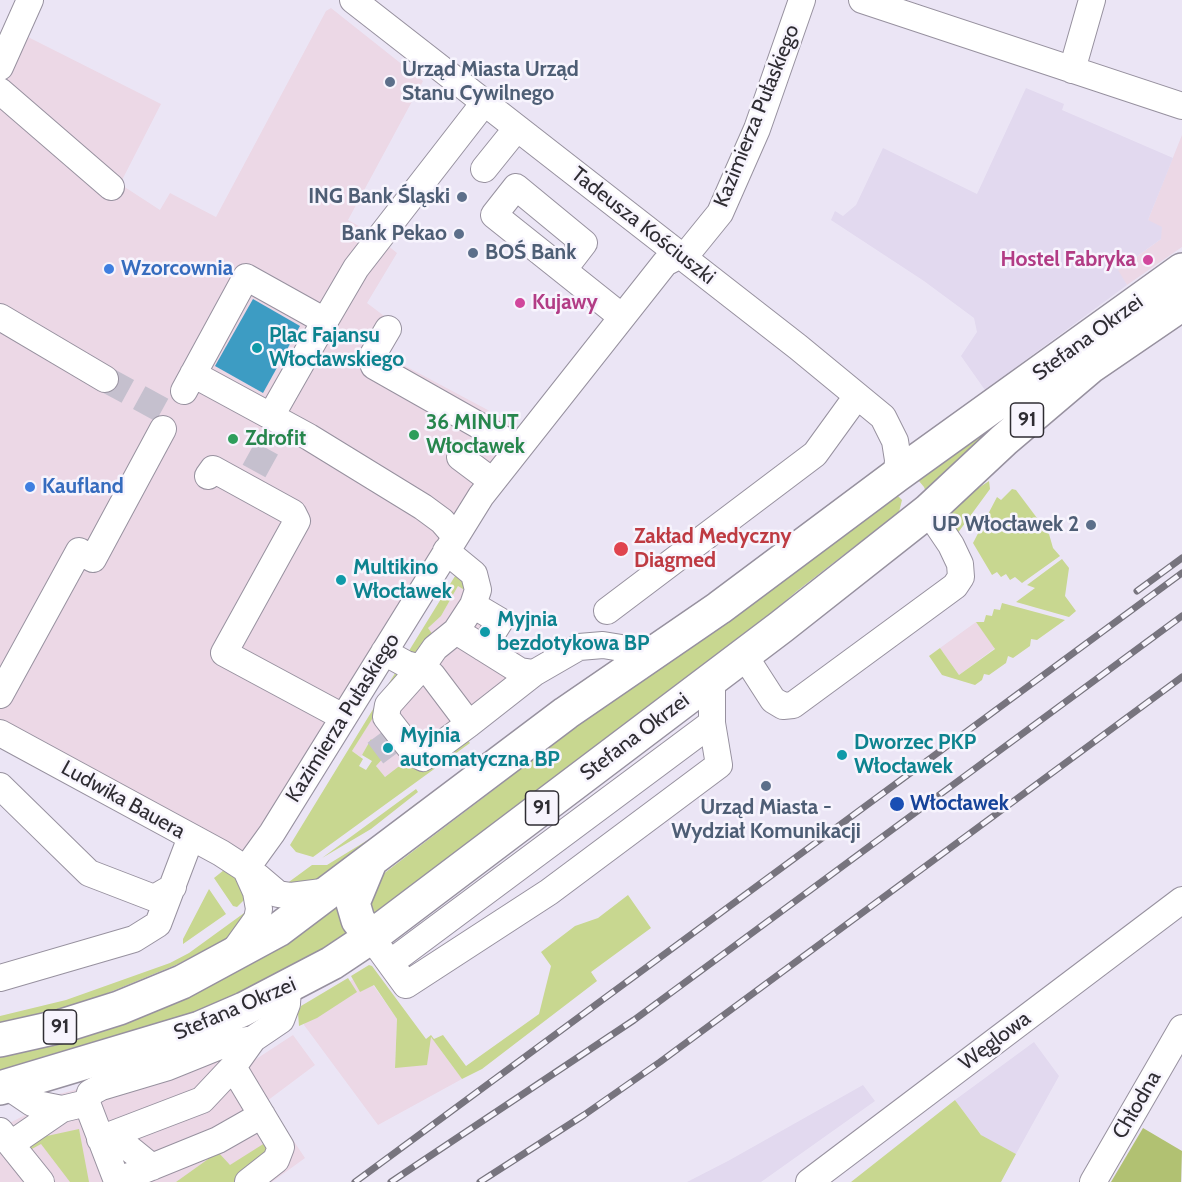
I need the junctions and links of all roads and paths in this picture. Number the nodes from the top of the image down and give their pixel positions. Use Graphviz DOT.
graph roads {
  1 [pos="30,0"];
  2 [pos="353,0"];
  3 [pos="802,0"];
  4 [pos="862,0"];
  5 [pos="1092,0"];
  6 [pos="0,67"];
  7 [pos="1072,70"];
  8 [pos="0,91"];
  9 [pos="484,103"];
  10 [pos="1182,106"];
  11 [pos="516,128"];
  12 [pos="484,169"];
  13 [pos="111,187"];
  14 [pos="679,254"];
  15 [pos="564,269"];
  16 [pos="1182,270"];
  17 [pos="1182,304"];
  18 [pos="0,317"];
  19 [pos="622,317"];
  20 [pos="325,321"];
  21 [pos="388,329"];
  22 [pos="105,380"];
  23 [pos="857,396"];
  24 [pos="271,416"];
  25 [pos="163,429"];
  26 [pos="517,447"];
  27 [pos="460,457"];
  28 [pos="208,476"];
  29 [pos="492,481"];
  30 [pos="887,482"];
  31 [pos="928,511"];
  32 [pos="450,544"];
  33 [pos="884,547"];
  34 [pos="607,611"];
  35 [pos="470,640"];
  36 [pos="384,652"];
  37 [pos="652,653"];
  38 [pos="744,655"];
  39 [pos="421,668"];
  40 [pos="534,673"];
  41 [pos="712,679"];
  42 [pos="0,695"];
  43 [pos="388,705"];
  44 [pos="343,717"];
  45 [pos="469,723"];
  46 [pos="712,723"];
  47 [pos="0,733"];
  48 [pos="378,735"];
  49 [pos="423,758"];
  50 [pos="396,759"];
  51 [pos="0,786"];
  52 [pos="191,837"];
  53 [pos="370,862"];
  54 [pos="246,868"];
  55 [pos="512,870"];
  56 [pos="173,887"];
  57 [pos="331,891"];
  58 [pos="1182,900"];
  59 [pos="527,906"];
  60 [pos="371,936"];
  61 [pos="228,959"];
  62 [pos="390,963"];
  63 [pos="0,978"];
  64 [pos="288,988"];
  65 [pos="1182,1028"];
  66 [pos="253,1039"];
  67 [pos="0,1040"];
  68 [pos="232,1067"];
  69 [pos="3,1087"];
  70 [pos="202,1100"];
  71 [pos="87,1103"];
  72 [pos="62,1109"];
  73 [pos="262,1114"];
  74 [pos="108,1136"];
  75 [pos="6,1137"];
  76 [pos="218,1140"];
  77 [pos="41,1182"];
  78 [pos="248,1182"];
  79 [pos="809,1182"];
  80 [pos="1093,1182"];
  1 -- 6 [label="street"];
  2 -- 9 [label="street, Tadeusza Kościuszki"];
  3 -- 14 [label="street, Kazimierza Pułaskiego"];
  4 -- 7 [label="street"];
  5 -- 7 [label="street"];
  7 -- 10 [label="street"];
  8 -- 13 [label="street"];
  9 -- 11 [label="street, Tadeusza Kościuszki"];
  9 -- 20 [label="street"];
  11 -- 12 [label="street"];
  11 -- 14 [label="street, Tadeusza Kościuszki"];
  14 -- 19 [label="street, Kazimierza Pułaskiego"];
  14 -- 23 [label="street, Tadeusza Kościuszki"];
  15 -- 19 [label="street"];
  16 -- 30 [label="main road, Stefana Okrzei / 91"];
  17 -- 31 [label="main road, Stefana Okrzei / 91"];
  18 -- 22 [label="street"];
  19 -- 26 [label="street, Kazimierza Pułaskiego"];
  20 -- 24 [label="street"];
  20 -- 24 [label="street"];
  21 -- 26 [label="street"];
  23 -- 30 [label="street, Tadeusza Kościuszki"];
  23 -- 34 [label="street"];
  24 -- 32 [label="street"];
  25 -- 42 [label="street"];
  26 -- 29 [label="street, Kazimierza Pułaskiego"];
  27 -- 29 [label="street"];
  28 -- 44 [label="street"];
  29 -- 32 [label="street, Kazimierza Pułaskiego"];
  30 -- 33 [label="main road"];
  30 -- 37 [label="main road, Stefana Okrzei / 91"];
  31 -- 33 [label="main road, Stefana Okrzei / 91"];
  31 -- 38 [label="street"];
  32 -- 35 [label="street"];
  32 -- 36 [label="street, Kazimierza Pułaskiego"];
  33 -- 38 [label="main road, Stefana Okrzei / 91"];
  35 -- 39 [label="street"];
  35 -- 40 [label="street"];
  36 -- 39 [label="street"];
  36 -- 44 [label="street, Kazimierza Pułaskiego"];
  37 -- 40 [label="street"];
  37 -- 53 [label="main road, Stefana Okrzei / 91"];
  38 -- 41 [label="main road, Stefana Okrzei / 91"];
  39 -- 43 [label="street"];
  39 -- 45 [label="street"];
  40 -- 45 [label="street"];
  41 -- 46 [label="street"];
  41 -- 60 [label="main road, Stefana Okrzei / 91"];
  43 -- 48 [label="street"];
  43 -- 49 [label="street"];
  44 -- 54 [label="street, Kazimierza Pułaskiego"];
  45 -- 49 [label="street"];
  46 -- 55 [label="street"];
  46 -- 59 [label="street"];
  47 -- 52 [label="street, Ludwika Bauera"];
  49 -- 50 [label="street"];
  51 -- 56 [label="street"];
  52 -- 54 [label="street, Ludwika Bauera"];
  52 -- 56 [label="street"];
  53 -- 57 [label="main road, Stefana Okrzei / 91"];
  53 -- 60 [label="main road"];
  54 -- 57 [label="street, Ludwika Bauera"];
  54 -- 61 [label="street"];
  55 -- 59 [label="street"];
  55 -- 62 [label="street"];
  56 -- 63 [label="street"];
  57 -- 61 [label="main road, Stefana Okrzei / 91"];
  58 -- 79 [label="street, Węglowa"];
  59 -- 62 [label="street"];
  60 -- 62 [label="street"];
  60 -- 64 [label="main road, Stefana Okrzei / 91"];
  61 -- 67 [label="main road, Stefana Okrzei / 91"];
  64 -- 66 [label="street"];
  64 -- 69 [label="main road, Stefana Okrzei / 91"];
  65 -- 80 [label="street, Chłodna"];
  66 -- 68 [label="street"];
  66 -- 71 [label="street"];
  68 -- 70 [label="street"];
  68 -- 73 [label="street"];
  69 -- 72 [label="street"];
  70 -- 74 [label="street"];
  70 -- 76 [label="street"];
  71 -- 72 [label="street"];
  71 -- 74 [label="street"];
  72 -- 75 [label="street"];
  73 -- 76 [label="street"];
  73 -- 78 [label="street"];
  74 -- 76 [label="street"];
  75 -- 77 [label="street"];
}
